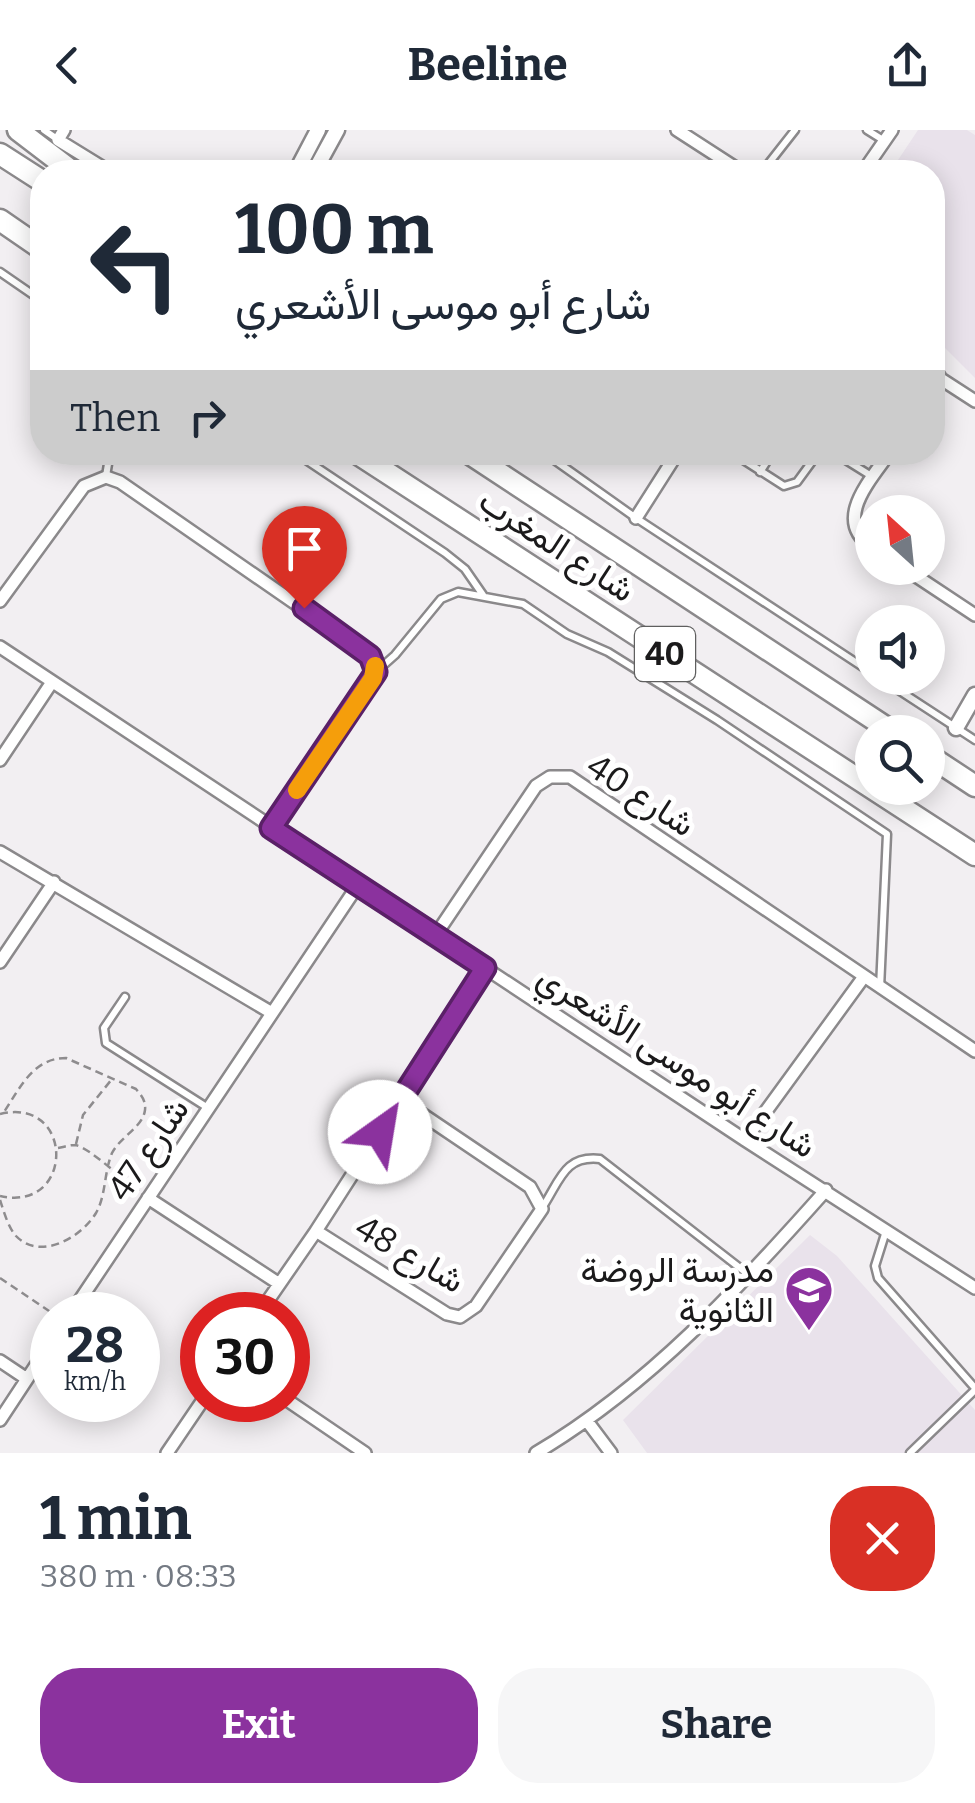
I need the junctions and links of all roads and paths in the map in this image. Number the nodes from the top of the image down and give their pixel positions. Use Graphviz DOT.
graph roads {
  1 [pos="18,130"];
  2 [pos="44,130"];
  3 [pos="318,130"];
  4 [pos="337,130"];
  5 [pos="677,130"];
  6 [pos="795,130"];
  7 [pos="867,130"];
  8 [pos="61,135"];
  9 [pos="888,136"];
  10 [pos="0,154"];
  11 [pos="57,160"];
  12 [pos="94,160"];
  13 [pos="302,160"];
  14 [pos="321,160"];
  15 [pos="723,160"];
  16 [pos="771,160"];
  17 [pos="871,160"];
  18 [pos="30,173"];
  19 [pos="0,220"];
  20 [pos="0,230"];
  21 [pos="30,242"];
  22 [pos="30,245"];
  23 [pos="2,273"];
  24 [pos="0,284"];
  25 [pos="30,293"];
  26 [pos="945,382"];
  27 [pos="975,401"];
  28 [pos="108,465"];
  29 [pos="313,465"];
  30 [pos="375,465"];
  31 [pos="487,465"];
  32 [pos="561,465"];
  33 [pos="670,465"];
  34 [pos="750,465"];
  35 [pos="764,465"];
  36 [pos="810,465"];
  37 [pos="854,465"];
  38 [pos="881,465"];
  39 [pos="760,472"];
  40 [pos="106,477"];
  41 [pos="873,477"];
  42 [pos="861,495"];
  43 [pos="636,518"];
  44 [pos="930,585"];
  45 [pos="484,597"];
  46 [pos="0,601"];
  47 [pos="975,615"];
  48 [pos="2,652"];
  49 [pos="855,662"];
  50 [pos="376,672"];
  51 [pos="52,682"];
  52 [pos="906,695"];
  53 [pos="975,695"];
  54 [pos="867,715"];
  55 [pos="956,728"];
  56 [pos="975,740"];
  57 [pos="0,760"];
  58 [pos="945,766"];
  59 [pos="975,786"];
  60 [pos="271,828"];
  61 [pos="0,852"];
  62 [pos="975,856"];
  63 [pos="54,882"];
  64 [pos="358,885"];
  65 [pos="435,936"];
  66 [pos="0,962"];
  67 [pos="485,968"];
  68 [pos="863,978"];
  69 [pos="880,990"];
  70 [pos="125,997"];
  71 [pos="272,1014"];
  72 [pos="975,1051"];
  73 [pos="112,1080"];
  74 [pos="400,1100"];
  75 [pos="209,1109"];
  76 [pos="2,1113"];
  77 [pos="746,1140"];
  78 [pos="76,1145"];
  79 [pos="57,1148"];
  80 [pos="107,1168"];
  81 [pos="826,1190"];
  82 [pos="0,1198"];
  83 [pos="148,1198"];
  84 [pos="542,1209"];
  85 [pos="886,1230"];
  86 [pos="316,1231"];
  87 [pos="750,1275"];
  88 [pos="0,1278"];
  89 [pos="278,1283"];
  90 [pos="975,1288"];
  91 [pos="85,1292"];
  92 [pos="272,1292"];
  93 [pos="30,1298"];
  94 [pos="0,1361"];
  95 [pos="30,1376"];
  96 [pos="28,1379"];
  97 [pos="975,1389"];
  98 [pos="310,1416"];
  99 [pos="0,1420"];
  100 [pos="587,1420"];
  101 [pos="188,1422"];
  102 [pos="542,1451"];
  103 [pos="167,1453"];
  104 [pos="365,1453"];
  105 [pos="611,1453"];
  106 [pos="910,1453"];
  1 -- 11 [label="highway"];
  2 -- 8 [label="lane"];
  3 -- 13 [label="street"];
  4 -- 14 [label="street"];
  5 -- 15 [label="street"];
  6 -- 16 [label="lane"];
  7 -- 9 [label="lane"];
  8 -- 12 [label="street"];
  9 -- 17 [label="street"];
  10 -- 18 [label="highway"];
  19 -- 21 [label="highway"];
  20 -- 22 [label="highway"];
  23 -- 24 [label="lane"];
  23 -- 25 [label="lane"];
  26 -- 27 [label="street"];
  28 -- 40 [label="lane"];
  29 -- 45 [label="lane"];
  30 -- 62 [label="highway, شارع المغرب / 40"];
  31 -- 54 [label="highway, شارع المغرب / 40"];
  32 -- 43 [label="lane"];
  33 -- 43 [label="street"];
  34 -- 39 [label="lane"];
  35 -- 39 [label="lane"];
  36 -- 39 [label="lane"];
  37 -- 41 [label="lane"];
  38 -- 41 [label="street"];
  40 -- 46 [label="street"];
  40 -- 50 [label="street"];
  41 -- 42 [label="street"];
  43 -- 49 [label="lane"];
  44 -- 47 [label="street"];
  45 -- 50 [label="lane"];
  45 -- 69 [label="lane"];
  48 -- 51 [label="street, شارع أبو موسى الأشعري"];
  50 -- 60 [label="street"];
  51 -- 57 [label="street"];
  51 -- 60 [label="street, شارع أبو موسى الأشعري"];
  52 -- 55 [label="lane"];
  53 -- 55 [label="street"];
  55 -- 56 [label="lane"];
  58 -- 59 [label="highway"];
  60 -- 64 [label="street, شارع أبو موسى الأشعري"];
  61 -- 63 [label="street"];
  63 -- 66 [label="street"];
  63 -- 71 [label="street"];
  64 -- 65 [label="street, شارع أبو موسى الأشعري"];
  64 -- 71 [label="street, شارع 47"];
  65 -- 67 [label="street, شارع أبو موسى الأشعري"];
  65 -- 68 [label="street, شارع 40"];
  67 -- 74 [label="street, شارع 48"];
  67 -- 77 [label="street, شارع أبو موسى الأشعري"];
  68 -- 69 [label="street, شارع 40"];
  68 -- 77 [label="street"];
  69 -- 72 [label="street, شارع 40"];
  70 -- 75 [label="lane"];
  71 -- 75 [label="street, شارع 47"];
  73 -- 76 [label="path"];
  73 -- 78 [label="path"];
  73 -- 80 [label="path"];
  74 -- 84 [label="street"];
  74 -- 86 [label="street, شارع 48"];
  75 -- 83 [label="street, شارع 47"];
  76 -- 79 [label="path"];
  77 -- 81 [label="street, شارع أبو موسى الأشعري"];
  78 -- 79 [label="path"];
  78 -- 80 [label="path"];
  79 -- 82 [label="path"];
  80 -- 82 [label="path"];
  80 -- 83 [label="path"];
  81 -- 85 [label="street, شارع أبو موسى الأشعري"];
  81 -- 87 [label="street"];
  83 -- 89 [label="street"];
  83 -- 91 [label="street, شارع 47"];
  84 -- 86 [label="street, شارع 48"];
  84 -- 87 [label="lane"];
  85 -- 90 [label="street, شارع أبو موسى الأشعري"];
  85 -- 97 [label="lane"];
  86 -- 89 [label="street, شارع 48"];
  87 -- 100 [label="street"];
  88 -- 93 [label="path"];
  89 -- 92 [label="street, شارع 48"];
  94 -- 96 [label="street"];
  95 -- 96 [label="street"];
  96 -- 99 [label="street"];
  97 -- 106 [label="lane"];
  98 -- 104 [label="street"];
  100 -- 102 [label="street"];
  100 -- 105 [label="street"];
  101 -- 103 [label="street"];
}
